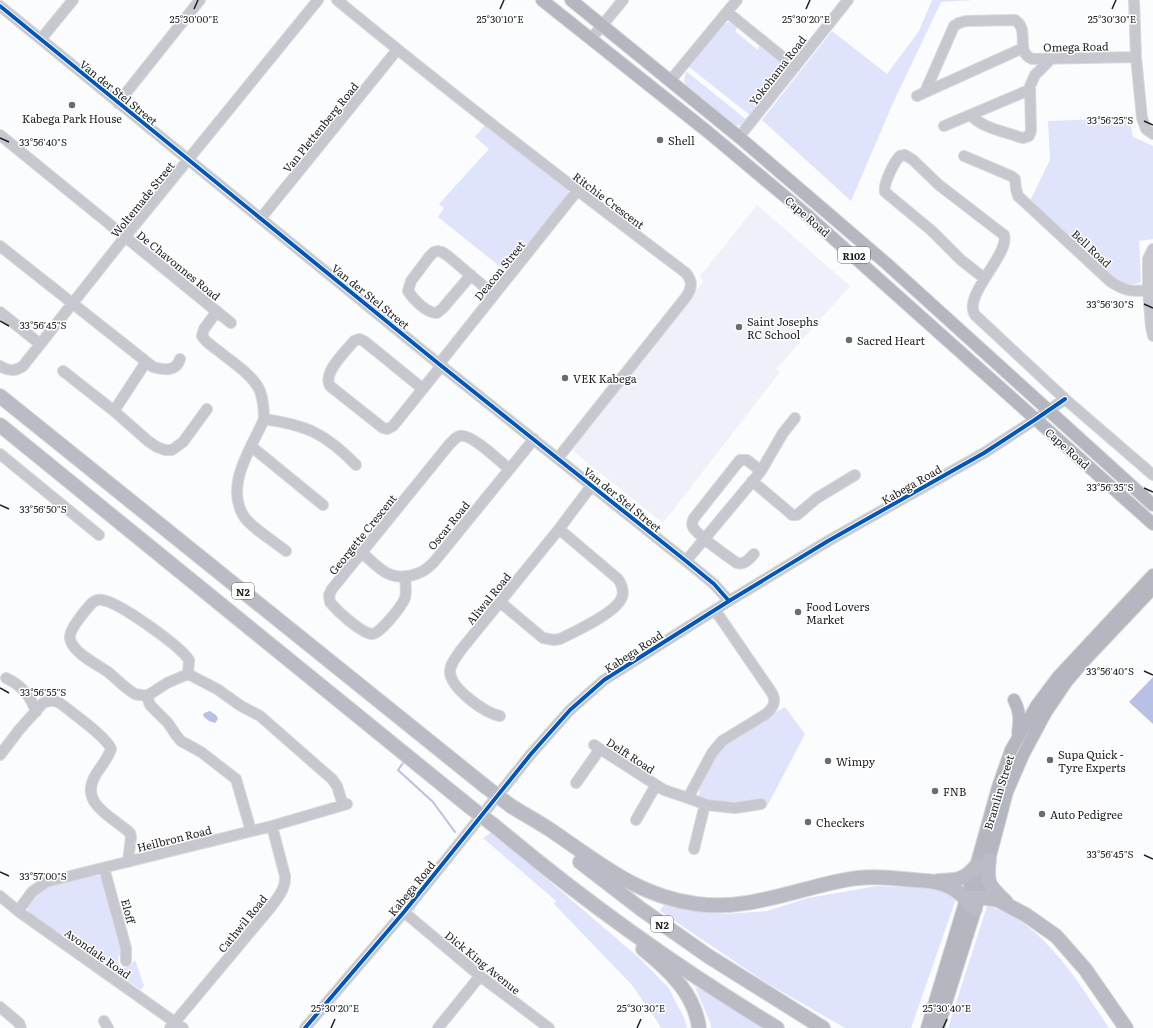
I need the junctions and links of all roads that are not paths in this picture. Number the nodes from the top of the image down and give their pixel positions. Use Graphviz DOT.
graph roads {
  1 [pos="73,0"];
  2 [pos="200,0"];
  3 [pos="318,0"];
  4 [pos="337,0"];
  5 [pos="542,0"];
  6 [pos="571,0"];
  7 [pos="623,0"];
  8 [pos="737,0"];
  9 [pos="848,0"];
  10 [pos="1134,0"];
  11 [pos="0,6"];
  12 [pos="727,12"];
  13 [pos="602,26"];
  14 [pos="41,39"];
  15 [pos="591,39"];
  16 [pos="1023,48"];
  17 [pos="397,50"];
  18 [pos="1136,57"];
  19 [pos="1051,58"];
  20 [pos="795,67"];
  21 [pos="670,81"];
  22 [pos="1029,90"];
  23 [pos="118,103"];
  24 [pos="971,115"];
  25 [pos="944,126"];
  26 [pos="1153,134"];
  27 [pos="0,135"];
  28 [pos="740,137"];
  29 [pos="964,156"];
  30 [pos="189,160"];
  31 [pos="577,191"];
  32 [pos="261,218"];
  33 [pos="125,237"];
  34 [pos="0,246"];
  35 [pos="1153,249"];
  36 [pos="471,275"];
  37 [pos="984,278"];
  38 [pos="1148,290"];
  39 [pos="494,294"];
  40 [pos="73,304"];
  41 [pos="217,311"];
  42 [pos="0,312"];
  43 [pos="231,323"];
  44 [pos="1153,336"];
  45 [pos="40,344"];
  46 [pos="180,359"];
  47 [pos="146,362"];
  48 [pos="441,364"];
  49 [pos="0,366"];
  50 [pos="63,371"];
  51 [pos="423,389"];
  52 [pos="0,396"];
  53 [pos="1065,399"];
  54 [pos="207,410"];
  55 [pos="1049,410"];
  56 [pos="114,411"];
  57 [pos="795,418"];
  58 [pos="264,419"];
  59 [pos="1036,420"];
  60 [pos="0,425"];
  61 [pos="534,439"];
  62 [pos="252,447"];
  63 [pos="0,454"];
  64 [pos="558,458"];
  65 [pos="356,465"];
  66 [pos="509,469"];
  67 [pos="761,470"];
  68 [pos="855,475"];
  69 [pos="1153,475"];
  70 [pos="752,482"];
  71 [pos="592,486"];
  72 [pos="323,505"];
  73 [pos="1153,505"];
  74 [pos="1153,524"];
  75 [pos="560,529"];
  76 [pos="99,535"];
  77 [pos="705,538"];
  78 [pos="286,551"];
  79 [pos="362,553"];
  80 [pos="754,554"];
  81 [pos="686,561"];
  82 [pos="1153,575"];
  83 [pos="405,576"];
  84 [pos="1153,588"];
  85 [pos="729,601"];
  86 [pos="500,602"];
  87 [pos="715,610"];
  88 [pos="188,674"];
  89 [pos="6,678"];
  90 [pos="147,696"];
  91 [pos="1014,700"];
  92 [pos="36,712"];
  93 [pos="500,716"];
  94 [pos="1016,740"];
  95 [pos="0,755"];
  96 [pos="576,783"];
  97 [pos="656,785"];
  98 [pos="688,798"];
  99 [pos="705,804"];
  100 [pos="761,804"];
  101 [pos="511,806"];
  102 [pos="636,820"];
  103 [pos="272,826"];
  104 [pos="250,831"];
  105 [pos="694,849"];
  106 [pos="989,860"];
  107 [pos="128,862"];
  108 [pos="538,862"];
  109 [pos="976,866"];
  110 [pos="104,868"];
  111 [pos="932,881"];
  112 [pos="2,901"];
  113 [pos="972,901"];
  114 [pos="1009,905"];
  115 [pos="18,910"];
  116 [pos="404,912"];
  117 [pos="126,961"];
  118 [pos="480,976"];
  119 [pos="0,1007"];
  120 [pos="173,1025"];
  121 [pos="544,1026"];
  122 [pos="21,1028"];
  123 [pos="183,1028"];
  124 [pos="305,1028"];
  125 [pos="438,1028"];
  126 [pos="699,1028"];
  127 [pos="777,1028"];
  128 [pos="823,1028"];
  129 [pos="927,1028"];
  130 [pos="938,1028"];
  131 [pos="1126,1028"];
  1 -- 14 [label="street"];
  2 -- 23 [label="street"];
  3 -- 30 [label="street, Woltemade Street"];
  4 -- 17 [label="street, Ritchie Crescent"];
  5 -- 15 [label="main road, Cape Road / R102"];
  6 -- 13 [label="main road, Cape Road / R102"];
  7 -- 13 [label="street"];
  8 -- 12 [label="street"];
  9 -- 20 [label="street, Yokohama Road"];
  10 -- 18 [label="street"];
  11 -- 14 [label="street, Van der Stel Street"];
  12 -- 20 [label="street"];
  12 -- 21 [label="street"];
  13 -- 15 [label="street"];
  13 -- 21 [label="main road, Cape Road / R102"];
  14 -- 23 [label="street, Van der Stel Street"];
  15 -- 59 [label="main road, Cape Road / R102"];
  16 -- 16 [label="street"];
  16 -- 19 [label="street, Omega Road"];
  17 -- 31 [label="street, Ritchie Crescent"];
  17 -- 32 [label="street, Van Plettenberg Road"];
  18 -- 19 [label="street, Omega Road"];
  18 -- 26 [label="street"];
  19 -- 22 [label="street"];
  20 -- 28 [label="street, Yokohama Road"];
  21 -- 28 [label="main road, Cape Road / R102"];
  22 -- 24 [label="street"];
  22 -- 24 [label="street"];
  23 -- 30 [label="street, Van der Stel Street"];
  24 -- 25 [label="street"];
  27 -- 33 [label="street, De Chavonnes Road"];
  28 -- 55 [label="main road, Cape Road / R102"];
  29 -- 38 [label="street, Bell Road"];
  30 -- 32 [label="street, Van der Stel Street"];
  30 -- 33 [label="street, Woltemade Street"];
  31 -- 39 [label="street, Deacon Street"];
  31 -- 64 [label="street, Ritchie Crescent"];
  32 -- 48 [label="street, Van der Stel Street"];
  33 -- 40 [label="street, Woltemade Street"];
  33 -- 41 [label="street, De Chavonnes Road"];
  34 -- 40 [label="street"];
  35 -- 38 [label="street"];
  36 -- 36 [label="street"];
  36 -- 39 [label="street"];
  37 -- 37 [label="street"];
  37 -- 53 [label="street"];
  38 -- 44 [label="street"];
  39 -- 48 [label="street, Deacon Street"];
  40 -- 45 [label="street, Woltemade Street"];
  40 -- 47 [label="street"];
  41 -- 43 [label="street, De Chavonnes Road"];
  41 -- 58 [label="street"];
  42 -- 45 [label="street"];
  45 -- 49 [label="street, Woltemade Street"];
  46 -- 47 [label="street"];
  47 -- 56 [label="street"];
  48 -- 51 [label="street, Deacon Street"];
  48 -- 61 [label="street, Van der Stel Street"];
  50 -- 56 [label="street"];
  51 -- 51 [label="street, Deacon Street"];
  52 -- 101 [label="highway, N2, bridge"];
  53 -- 55 [label="street, Kabega Road"];
  53 -- 69 [label="street"];
  54 -- 56 [label="street"];
  55 -- 59 [label="street, Kabega Road"];
  55 -- 73 [label="main road, Cape Road / R102"];
  57 -- 67 [label="street"];
  58 -- 62 [label="street"];
  58 -- 65 [label="street"];
  59 -- 74 [label="main road, Cape Road / R102"];
  59 -- 85 [label="street, Kabega Road"];
  60 -- 108 [label="highway, N2, bridge"];
  61 -- 64 [label="street, Van der Stel Street"];
  61 -- 66 [label="street, Oscar Road"];
  62 -- 72 [label="street"];
  62 -- 78 [label="street"];
  63 -- 76 [label="street"];
  64 -- 71 [label="street, Van der Stel Street"];
  66 -- 79 [label="street, Georgette Crescent"];
  66 -- 83 [label="street, Oscar Road"];
  67 -- 70 [label="street"];
  67 -- 77 [label="street"];
  68 -- 70 [label="street"];
  70 -- 77 [label="street"];
  71 -- 75 [label="street, Aliwal Road"];
  71 -- 81 [label="street, Van der Stel Street"];
  75 -- 86 [label="street, Aliwal Road"];
  75 -- 86 [label="street"];
  77 -- 80 [label="street"];
  77 -- 81 [label="street"];
  79 -- 83 [label="street, Oscar Road"];
  79 -- 83 [label="street, Georgette Crescent"];
  81 -- 85 [label="street, Van der Stel Street"];
  82 -- 94 [label="main road, Bramlin Street"];
  84 -- 106 [label="main road, Bramlin Street"];
  85 -- 87 [label="street, Kabega Road"];
  86 -- 93 [label="street, Aliwal Road"];
  87 -- 98 [label="street"];
  87 -- 116 [label="street, Kabega Road"];
  88 -- 90 [label="street"];
  88 -- 90 [label="street"];
  88 -- 103 [label="street, Heilbron Road"];
  89 -- 92 [label="street"];
  90 -- 104 [label="street"];
  91 -- 94 [label="main road"];
  92 -- 95 [label="street"];
  92 -- 107 [label="street"];
  94 -- 109 [label="main road, Bramlin Street"];
  96 -- 97 [label="street, Delft Road"];
  97 -- 98 [label="street, Delft Road"];
  97 -- 102 [label="street, Delft Road"];
  98 -- 99 [label="street, Delft Road"];
  99 -- 100 [label="street, Delft Road"];
  99 -- 105 [label="street"];
  101 -- 111 [label="highway"];
  101 -- 128 [label="highway, N2"];
  103 -- 104 [label="street, Heilbron Road"];
  103 -- 120 [label="street, Cathwil Road"];
  104 -- 107 [label="street, Heilbron Road"];
  106 -- 113 [label="main road, Bramlin Street"];
  106 -- 114 [label="highway"];
  107 -- 110 [label="street, Heilbron Road"];
  108 -- 126 [label="highway"];
  108 -- 127 [label="highway, N2"];
  109 -- 111 [label="highway"];
  109 -- 113 [label="main road, Bramlin Street"];
  110 -- 115 [label="street, Heilbron Road"];
  110 -- 117 [label="street, Eloff"];
  111 -- 113 [label="highway"];
  112 -- 115 [label="street, Avondale Road"];
  113 -- 114 [label="highway"];
  113 -- 129 [label="main road, Bramlin Street"];
  113 -- 130 [label="main road, Bramlin Street"];
  114 -- 131 [label="highway"];
  115 -- 120 [label="street, Avondale Road"];
  116 -- 118 [label="street, Dick King Avenue"];
  116 -- 124 [label="street, Kabega Road"];
  118 -- 121 [label="street, Dick King Avenue"];
  118 -- 125 [label="street"];
  119 -- 122 [label="street"];
  120 -- 123 [label="street, Avondale Road"];
}
